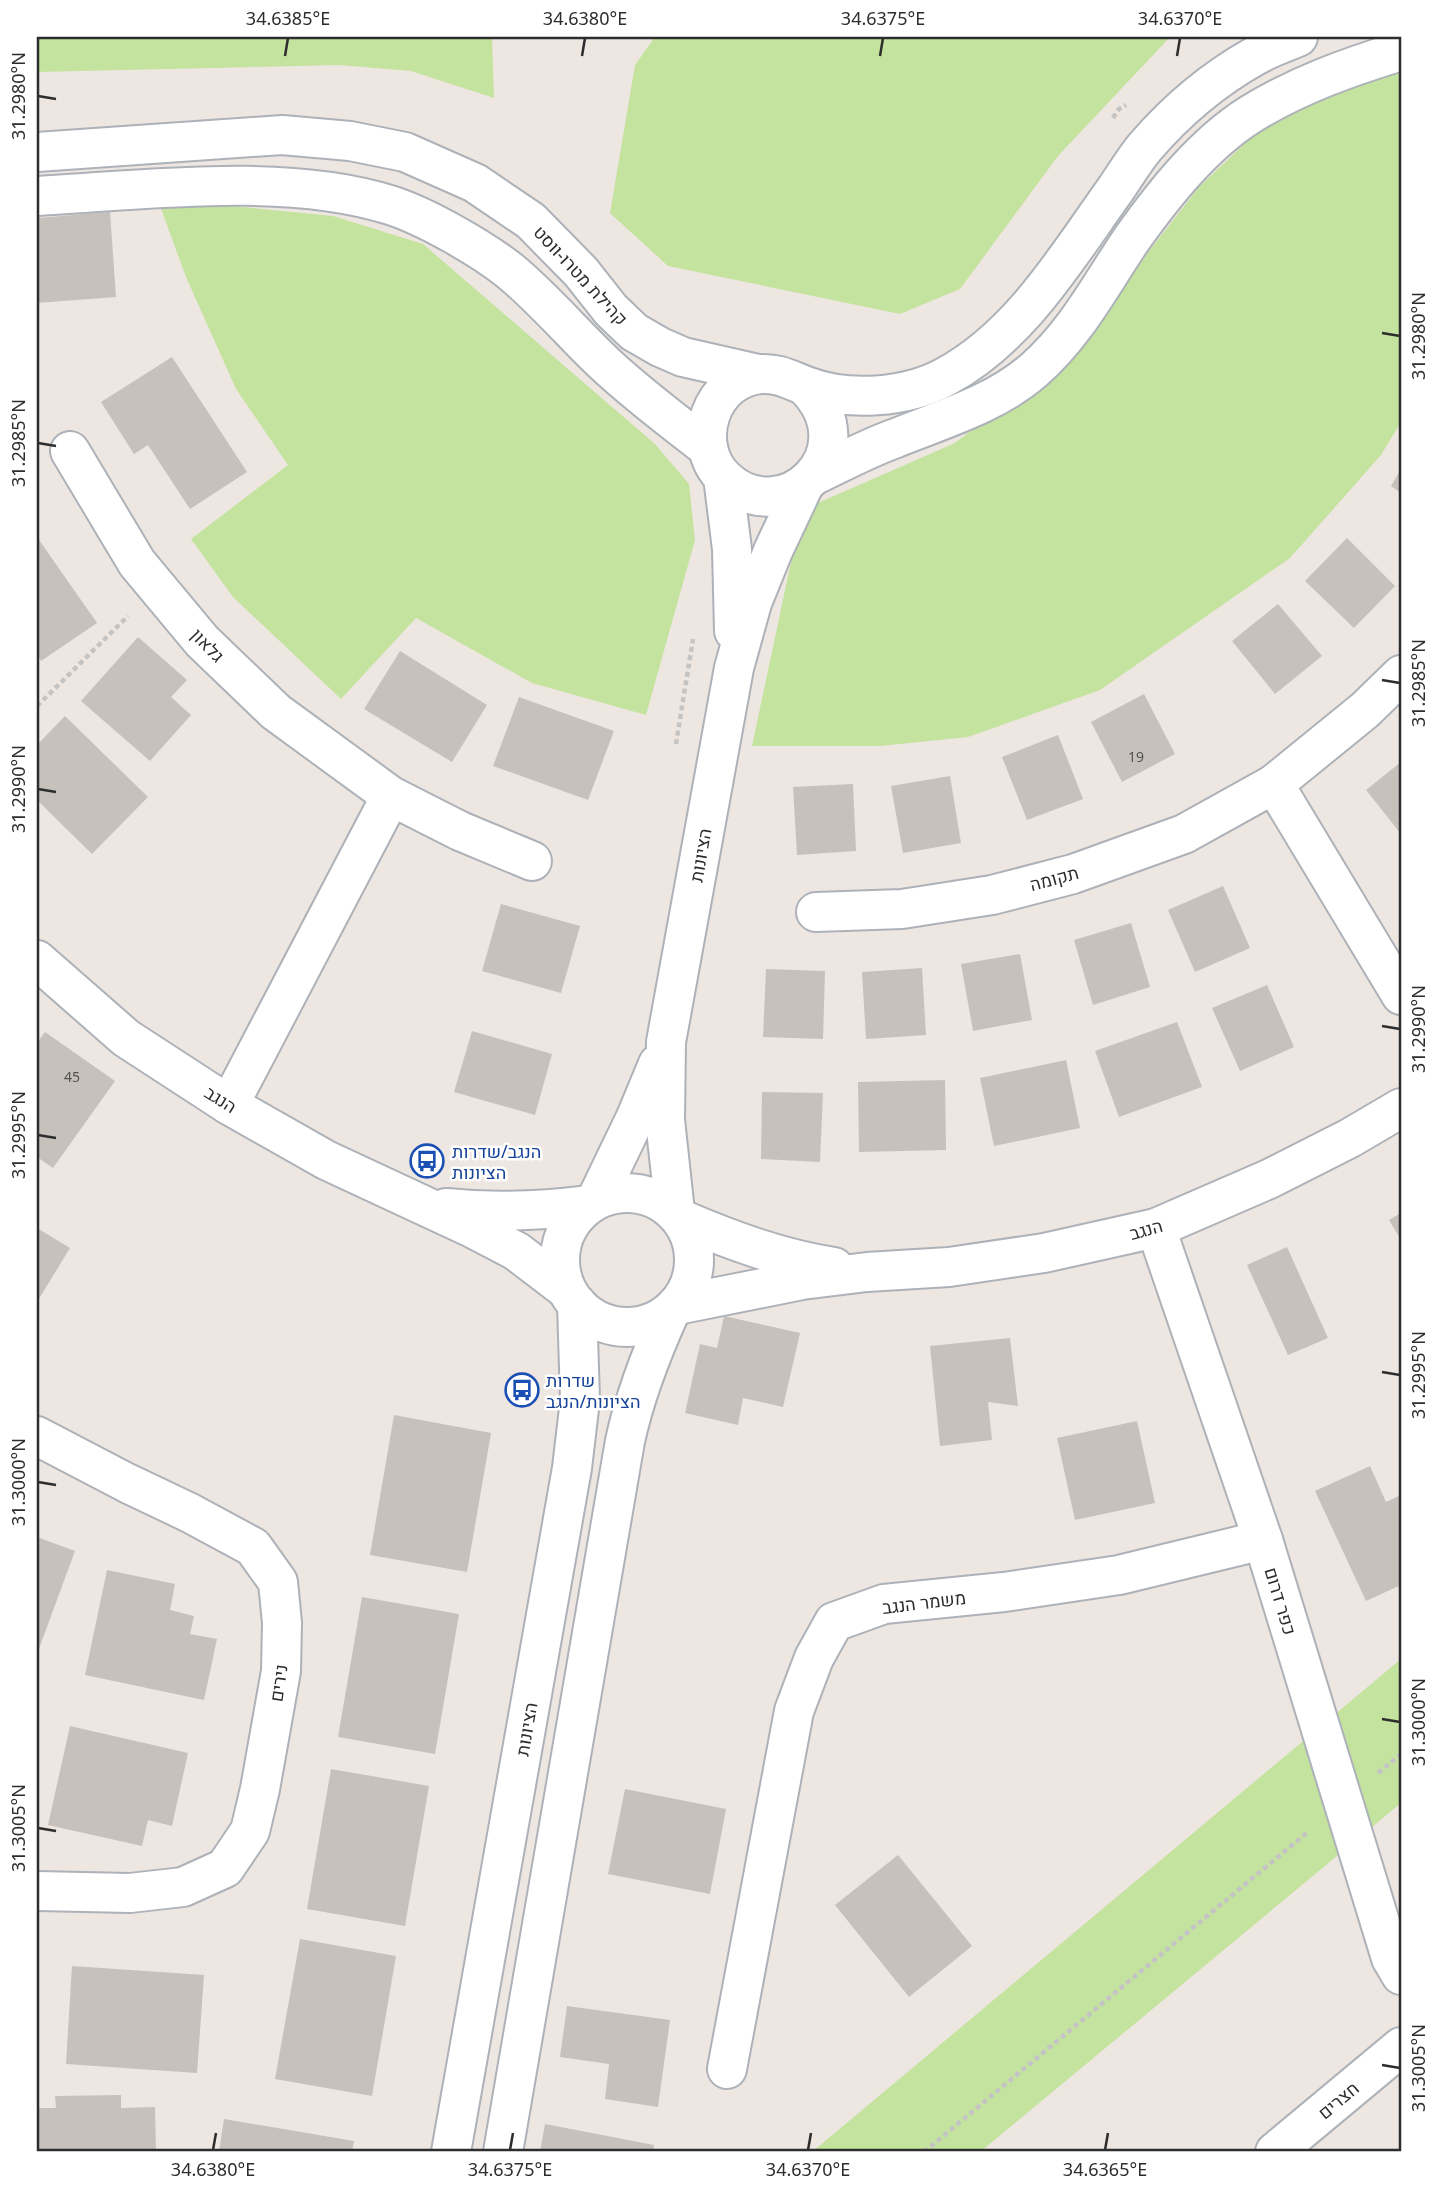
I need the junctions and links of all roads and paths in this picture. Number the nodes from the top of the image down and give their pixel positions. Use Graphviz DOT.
graph roads {
  1 [pos="1298,37"];
  2 [pos="1401,51"];
  3 [pos="1129,102"];
  4 [pos="1111,120"];
  5 [pos="37,152"];
  6 [pos="37,196"];
  7 [pos="758,374"];
  8 [pos="805,386"];
  9 [pos="70,451"];
  10 [pos="715,462"];
  11 [pos="809,480"];
  12 [pos="157,587"];
  13 [pos="734,668"];
  14 [pos="1401,675"];
  15 [pos="37,706"];
  16 [pos="1274,784"];
  17 [pos="391,796"];
  18 [pos="532,862"];
  19 [pos="816,912"];
  20 [pos="37,961"];
  21 [pos="1401,995"];
  22 [pos="666,1042"];
  23 [pos="229,1105"];
  24 [pos="1401,1108"];
  25 [pos="592,1203"];
  26 [pos="426,1206"];
  27 [pos="678,1216"];
  28 [pos="1156,1228"];
  29 [pos="867,1272"];
  30 [pos="572,1296"];
  31 [pos="674,1309"];
  32 [pos="37,1436"];
  33 [pos="1263,1540"];
  34 [pos="1401,1754"];
  35 [pos="1343,1802"];
  36 [pos="37,1892"];
  37 [pos="1401,1976"];
  38 [pos="1401,2047"];
  39 [pos="727,2069"];
  40 [pos="451,2152"];
  41 [pos="503,2152"];
  42 [pos="924,2152"];
  43 [pos="1275,2152"];
  1 -- 8 [label="street"];
  2 -- 11 [label="street"];
  3 -- 4 [label="path"];
  5 -- 7 [label="street, קהילת מטרו-ווסט"];
  6 -- 10 [label="street"];
  7 -- 8 [label="street"];
  7 -- 10 [label="street"];
  8 -- 11 [label="street"];
  9 -- 12 [label="street, גלאון"];
  10 -- 11 [label="street"];
  10 -- 13 [label="street, הציונות"];
  11 -- 13 [label="street, הציונות"];
  12 -- 15 [label="path"];
  12 -- 17 [label="street, גלאון"];
  13 -- 22 [label="street, הציונות"];
  14 -- 16 [label="street, תקומה"];
  16 -- 19 [label="street, תקומה"];
  16 -- 21 [label="street"];
  17 -- 18 [label="street, גלאון"];
  17 -- 23 [label="street"];
  20 -- 23 [label="street, הנגב"];
  22 -- 25 [label="street, הציונות"];
  22 -- 27 [label="street, הציונות"];
  23 -- 26 [label="street, הנגב"];
  24 -- 28 [label="street, הנגב"];
  25 -- 26 [label="street, הנגב"];
  25 -- 27 [label="street"];
  25 -- 30 [label="street"];
  26 -- 30 [label="street, הנגב"];
  27 -- 29 [label="street, הנגב"];
  27 -- 31 [label="street"];
  28 -- 29 [label="street, הנגב"];
  28 -- 33 [label="street, כפר דרום"];
  29 -- 31 [label="street, הנגב"];
  30 -- 31 [label="street"];
  30 -- 40 [label="street, הציונות"];
  31 -- 41 [label="street"];
  32 -- 36 [label="street, נירים"];
  33 -- 35 [label="street, כפר דרום"];
  33 -- 39 [label="street, משמר הנגב"];
  34 -- 35 [label="path"];
  35 -- 37 [label="street, כפר דרום"];
  35 -- 42 [label="path"];
  38 -- 43 [label="street, חצרים"];
}
